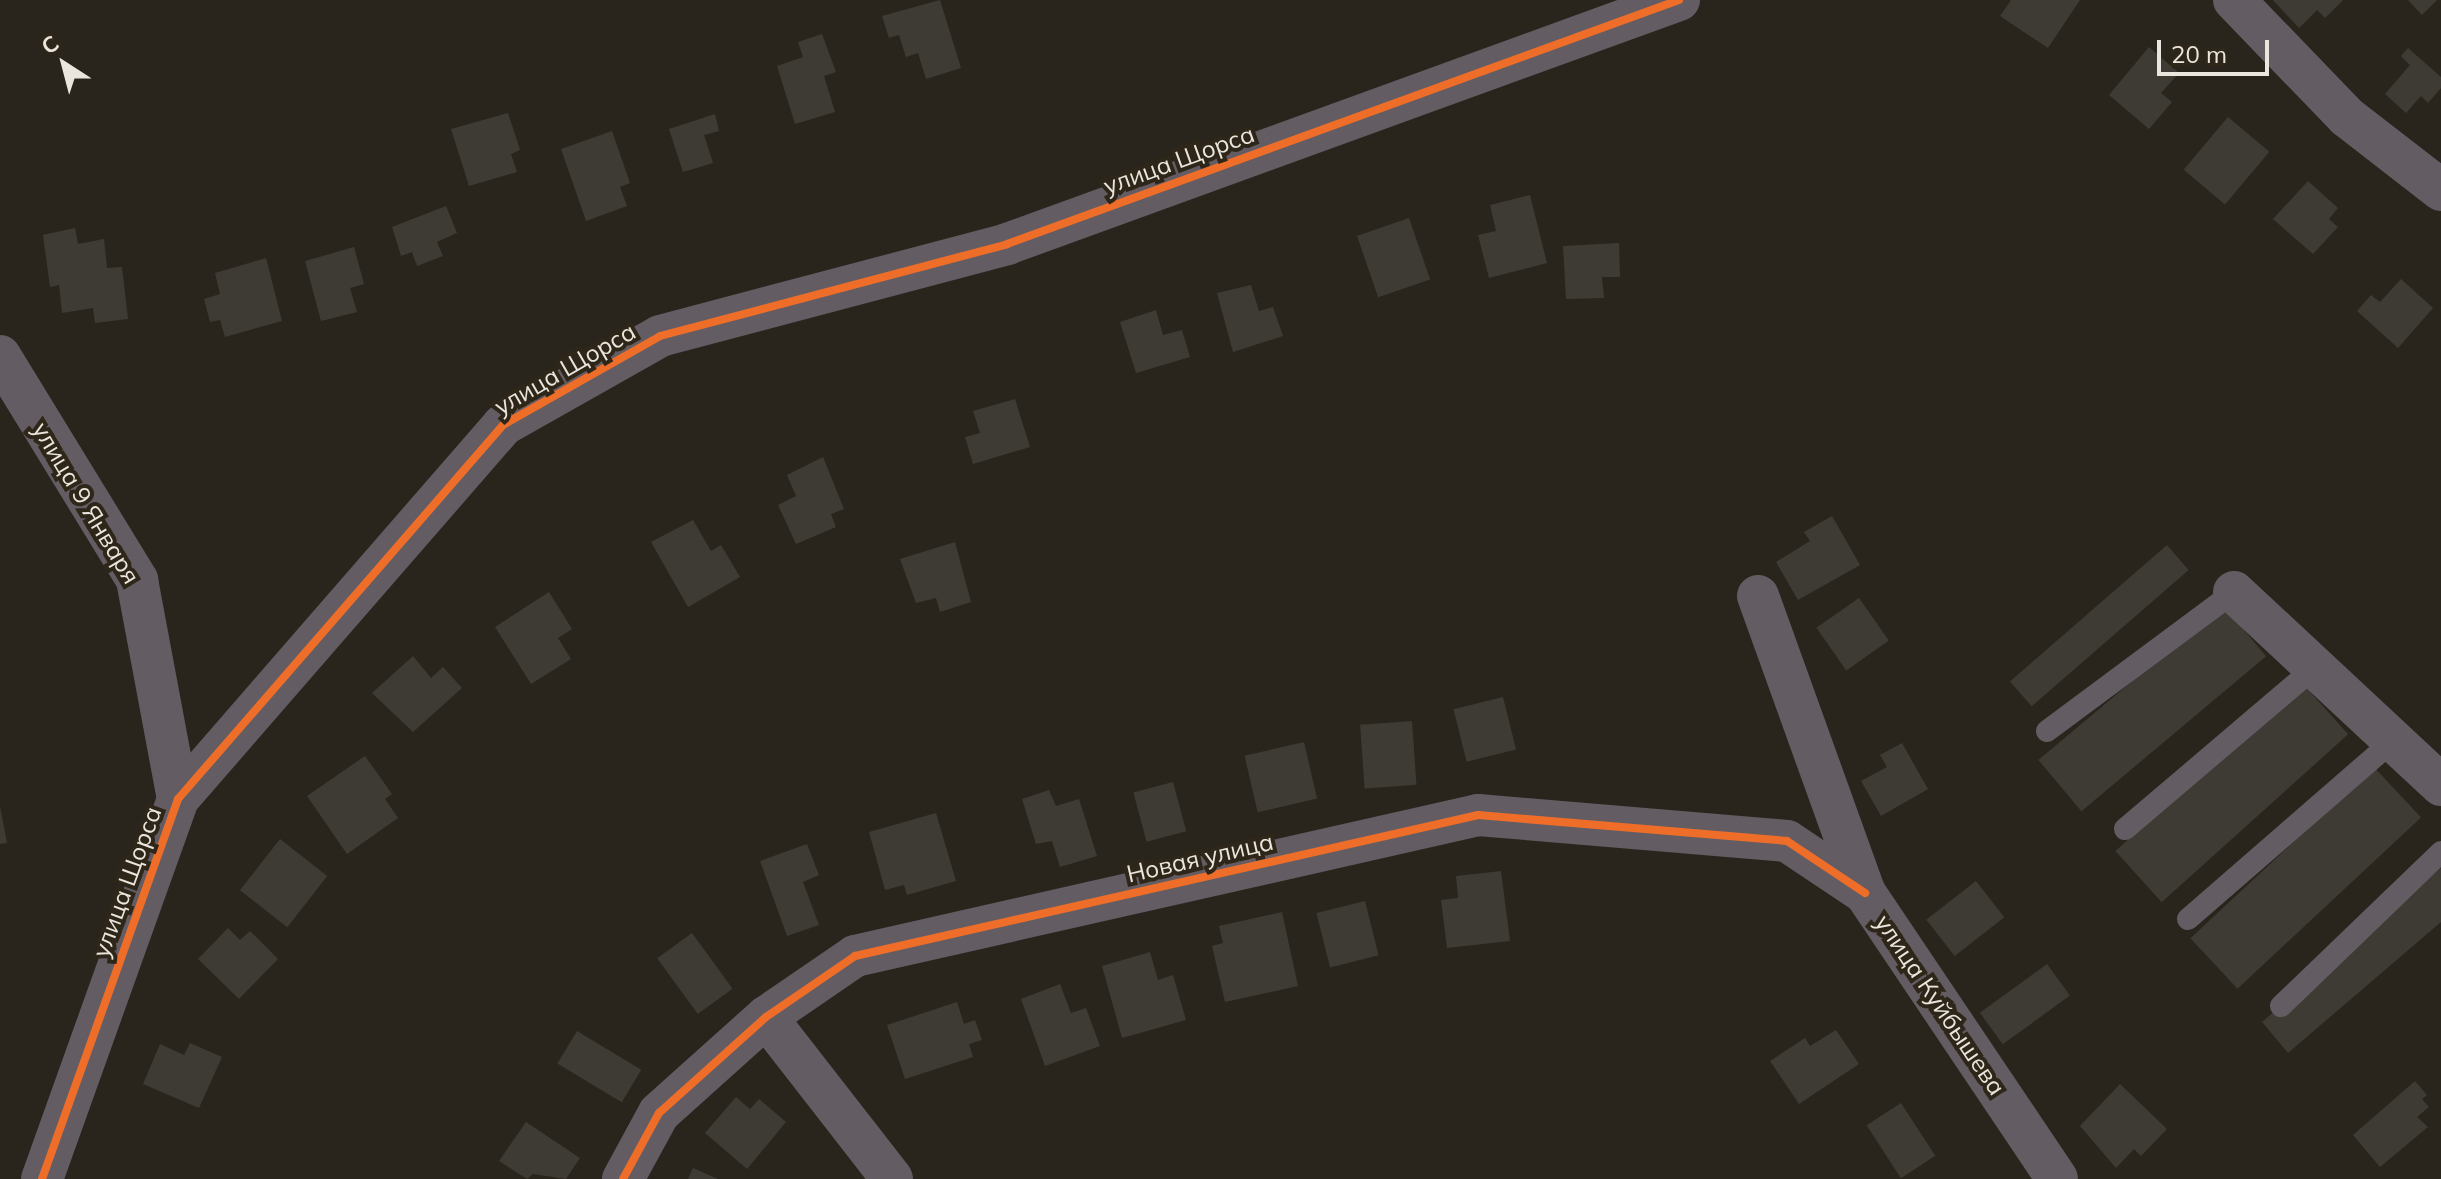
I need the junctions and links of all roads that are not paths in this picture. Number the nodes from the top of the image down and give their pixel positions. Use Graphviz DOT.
graph roads {
  1 [pos="1679,0"];
  2 [pos="2234,0"];
  3 [pos="2441,190"];
  4 [pos="0,356"];
  5 [pos="2234,592"];
  6 [pos="1758,596"];
  7 [pos="2314,668"];
  8 [pos="2047,731"];
  9 [pos="2393,741"];
  10 [pos="2441,785"];
  11 [pos="178,799"];
  12 [pos="2125,829"];
  13 [pos="2441,852"];
  14 [pos="1865,893"];
  15 [pos="2188,919"];
  16 [pos="2281,1006"];
  17 [pos="766,1017"];
  18 [pos="42,1179"];
  19 [pos="623,1179"];
  20 [pos="892,1179"];
  21 [pos="2057,1179"];
  1 -- 11 [label="street, улица Щорса"];
  2 -- 3 [label="street"];
  4 -- 11 [label="street, улица 9 Января"];
  5 -- 7 [label="street"];
  5 -- 8 [label="lane"];
  6 -- 14 [label="street, улица Куйбышева"];
  7 -- 9 [label="street"];
  7 -- 12 [label="lane"];
  9 -- 10 [label="street"];
  9 -- 15 [label="lane"];
  11 -- 18 [label="street, улица Щорса"];
  13 -- 16 [label="lane"];
  14 -- 17 [label="street, Новая улица"];
  14 -- 21 [label="street, улица Куйбышева"];
  17 -- 19 [label="street, Новая улица"];
  17 -- 20 [label="street"];
}
